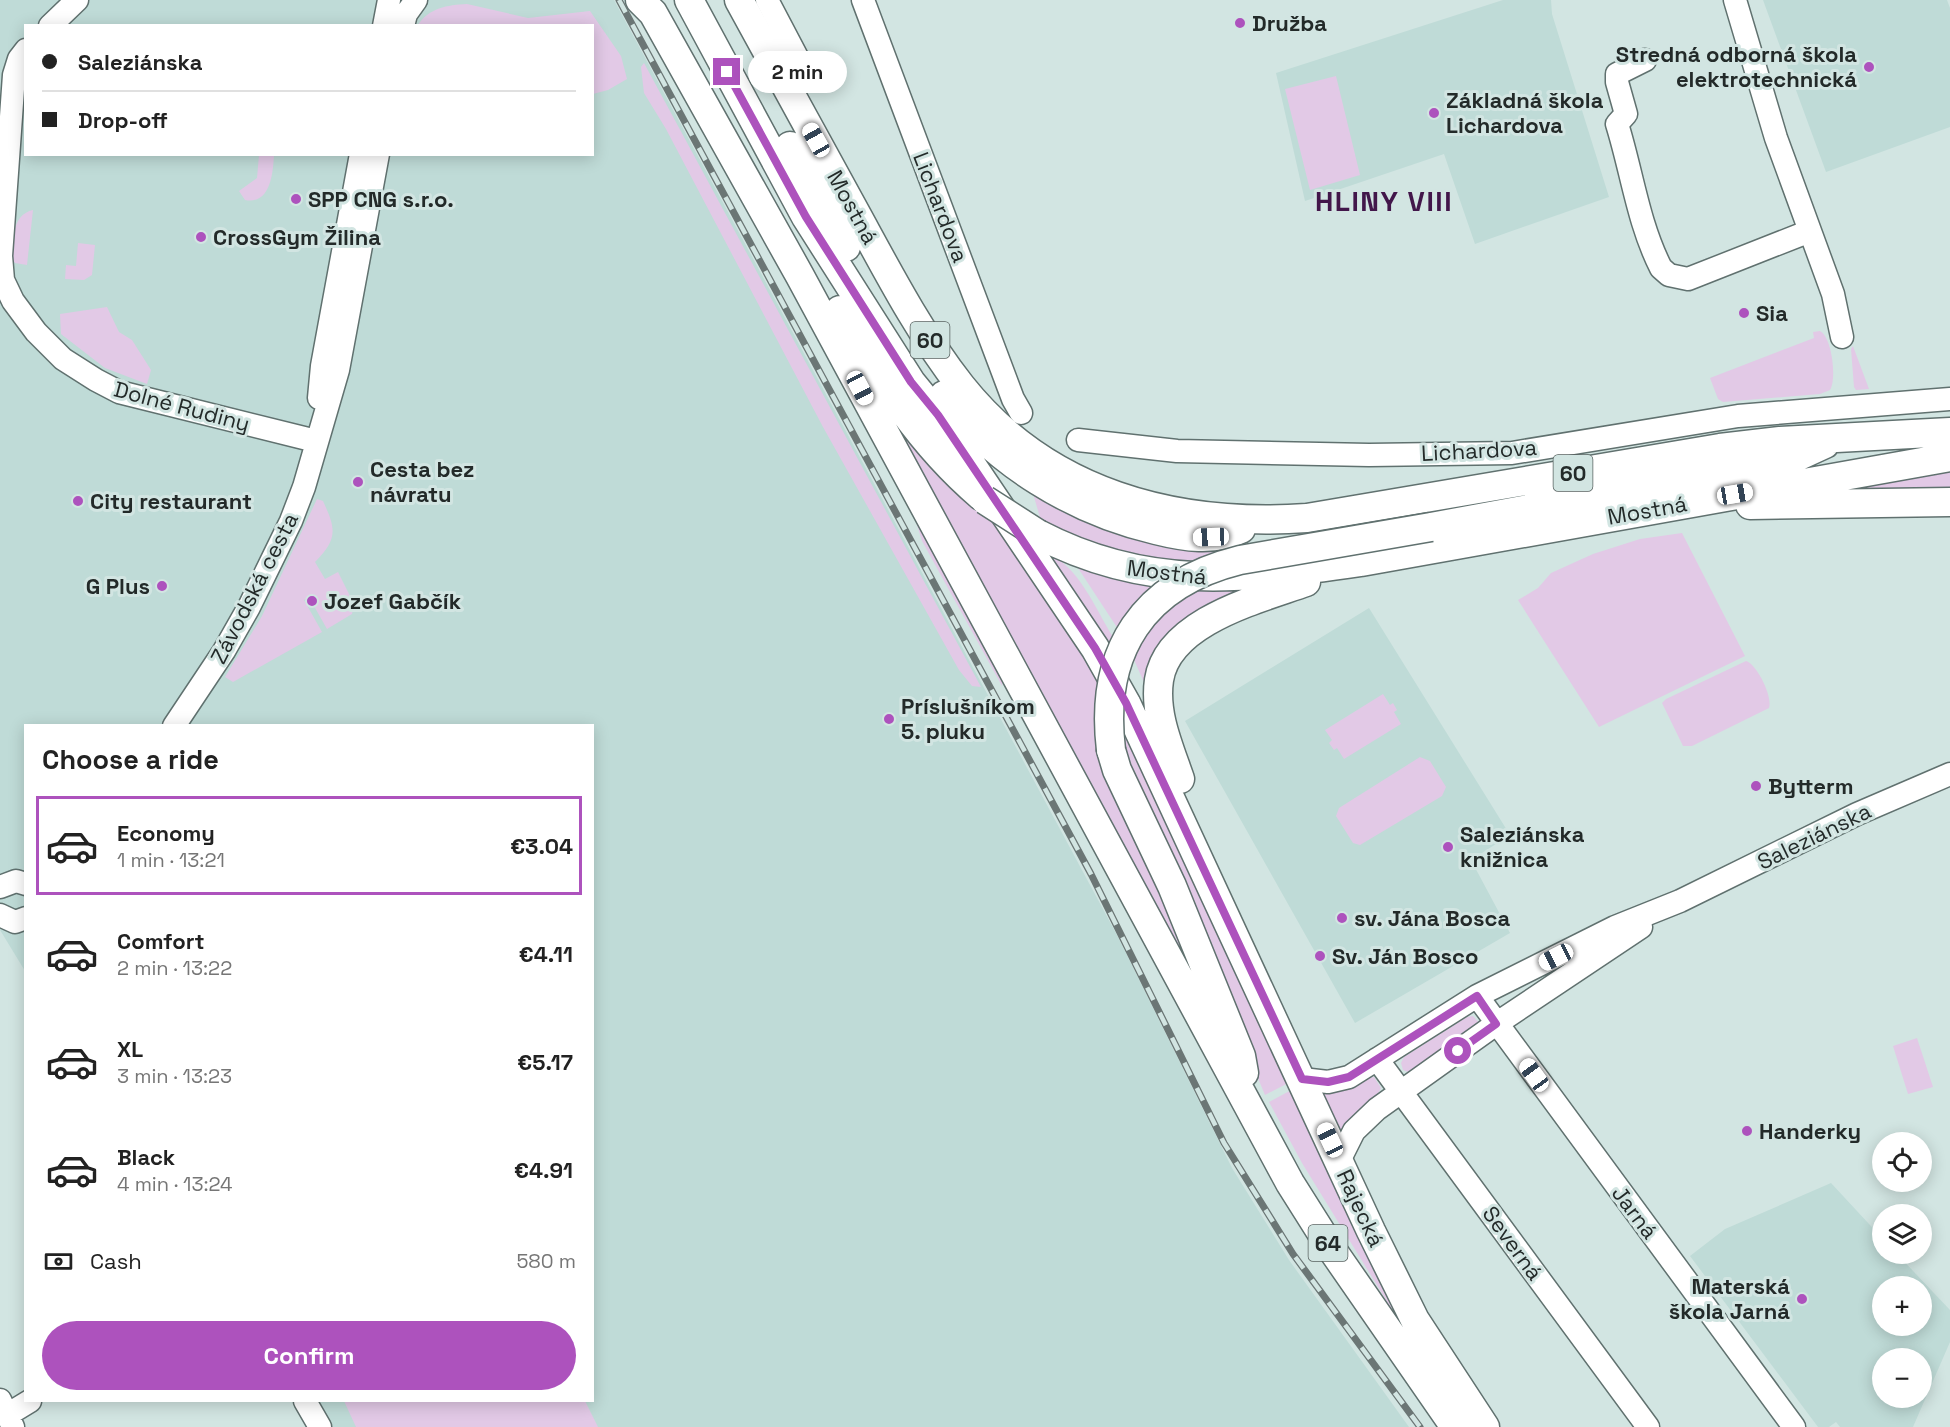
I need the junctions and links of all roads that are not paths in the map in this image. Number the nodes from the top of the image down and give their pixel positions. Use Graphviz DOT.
graph roads {
  1 [pos="77,0"];
  2 [pos="389,0"];
  3 [pos="416,0"];
  4 [pos="640,0"];
  5 [pos="670,0"];
  6 [pos="689,0"];
  7 [pos="710,0"];
  8 [pos="739,0"];
  9 [pos="767,0"];
  10 [pos="863,0"];
  11 [pos="1734,0"];
  12 [pos="52,24"];
  13 [pos="384,24"];
  14 [pos="404,24"];
  15 [pos="24,53"];
  16 [pos="797,57"];
  17 [pos="1645,60"];
  18 [pos="361,156"];
  19 [pos="378,156"];
  20 [pos="760,207"];
  21 [pos="1810,231"];
  22 [pos="817,268"];
  23 [pos="883,310"];
  24 [pos="1842,337"];
  25 [pos="837,346"];
  26 [pos="1950,399"];
  27 [pos="1021,412"];
  28 [pos="938,415"];
  29 [pos="1950,432"];
  30 [pos="1840,437"];
  31 [pos="1078,440"];
  32 [pos="316,441"];
  33 [pos="1950,458"];
  34 [pos="1691,502"];
  35 [pos="1950,502"];
  36 [pos="1256,521"];
  37 [pos="1361,562"];
  38 [pos="175,724"];
  39 [pos="1949,779"];
  40 [pos="1180,816"];
  41 [pos="24,883"];
  42 [pos="0,886"];
  43 [pos="1680,901"];
  44 [pos="1477,996"];
  45 [pos="1496,1024"];
  46 [pos="1377,1059"];
  47 [pos="1302,1079"];
  48 [pos="1401,1092"];
  49 [pos="1249,1108"];
  50 [pos="1339,1161"];
  51 [pos="28,1402"];
  52 [pos="305,1402"];
  53 [pos="7,1414"];
  54 [pos="320,1427"];
  55 [pos="1455,1427"];
  56 [pos="1485,1427"];
  57 [pos="1648,1427"];
  58 [pos="1794,1427"];
  1 -- 12 [label="street"];
  2 -- 13 [label="street"];
  3 -- 14 [label="street"];
  4 -- 20 [label="main road"];
  5 -- 22 [label="main road, Mostná / 60"];
  6 -- 28 [label="main road"];
  7 -- 23 [label="main road"];
  8 -- 36 [label="main road, Mostná / 60"];
  9 -- 16 [label="street"];
  10 -- 27 [label="street, Lichardova"];
  11 -- 21 [label="street"];
  15 -- 32 [label="street, Dolné Rudiny"];
  17 -- 21 [label="street"];
  18 -- 32 [label="street, Závodská cesta"];
  19 -- 32 [label="street, Závodská cesta"];
  20 -- 22 [label="main road"];
  20 -- 25 [label="main road"];
  21 -- 24 [label="street"];
  22 -- 25 [label="main road"];
  22 -- 37 [label="main road, Mostná / 60, bridge"];
  23 -- 28 [label="main road"];
  23 -- 36 [label="main road"];
  25 -- 49 [label="main road, Rajecká"];
  26 -- 31 [label="street, Lichardova"];
  28 -- 40 [label="main road, Rajecká"];
  29 -- 30 [label="main road, Mostná / 60"];
  30 -- 36 [label="main road, Mostná / 60"];
  30 -- 49 [label="main road, bridge"];
  32 -- 38 [label="street, Závodská cesta"];
  33 -- 34 [label="main road, Mostná / 60"];
  34 -- 35 [label="main road"];
  34 -- 37 [label="main road, Mostná / 60"];
  37 -- 40 [label="main road"];
  39 -- 43 [label="street, Saleziánska"];
  40 -- 47 [label="main road, Rajecká / 64"];
  41 -- 42 [label="street"];
  43 -- 44 [label="street, Saleziánska"];
  43 -- 45 [label="street, Saleziánska"];
  44 -- 45 [label="street, Jarná"];
  44 -- 46 [label="street, Saleziánska"];
  45 -- 48 [label="street, Saleziánska"];
  45 -- 58 [label="street, Jarná"];
  46 -- 47 [label="street, Saleziánska"];
  46 -- 48 [label="street, Severná"];
  47 -- 50 [label="main road, Rajecká / 64"];
  48 -- 50 [label="street, Saleziánska"];
  48 -- 57 [label="street, Severná"];
  49 -- 55 [label="main road, Rajecká / 64"];
  50 -- 56 [label="main road, Rajecká / 64"];
  51 -- 53 [label="street"];
  52 -- 54 [label="street"];
}
